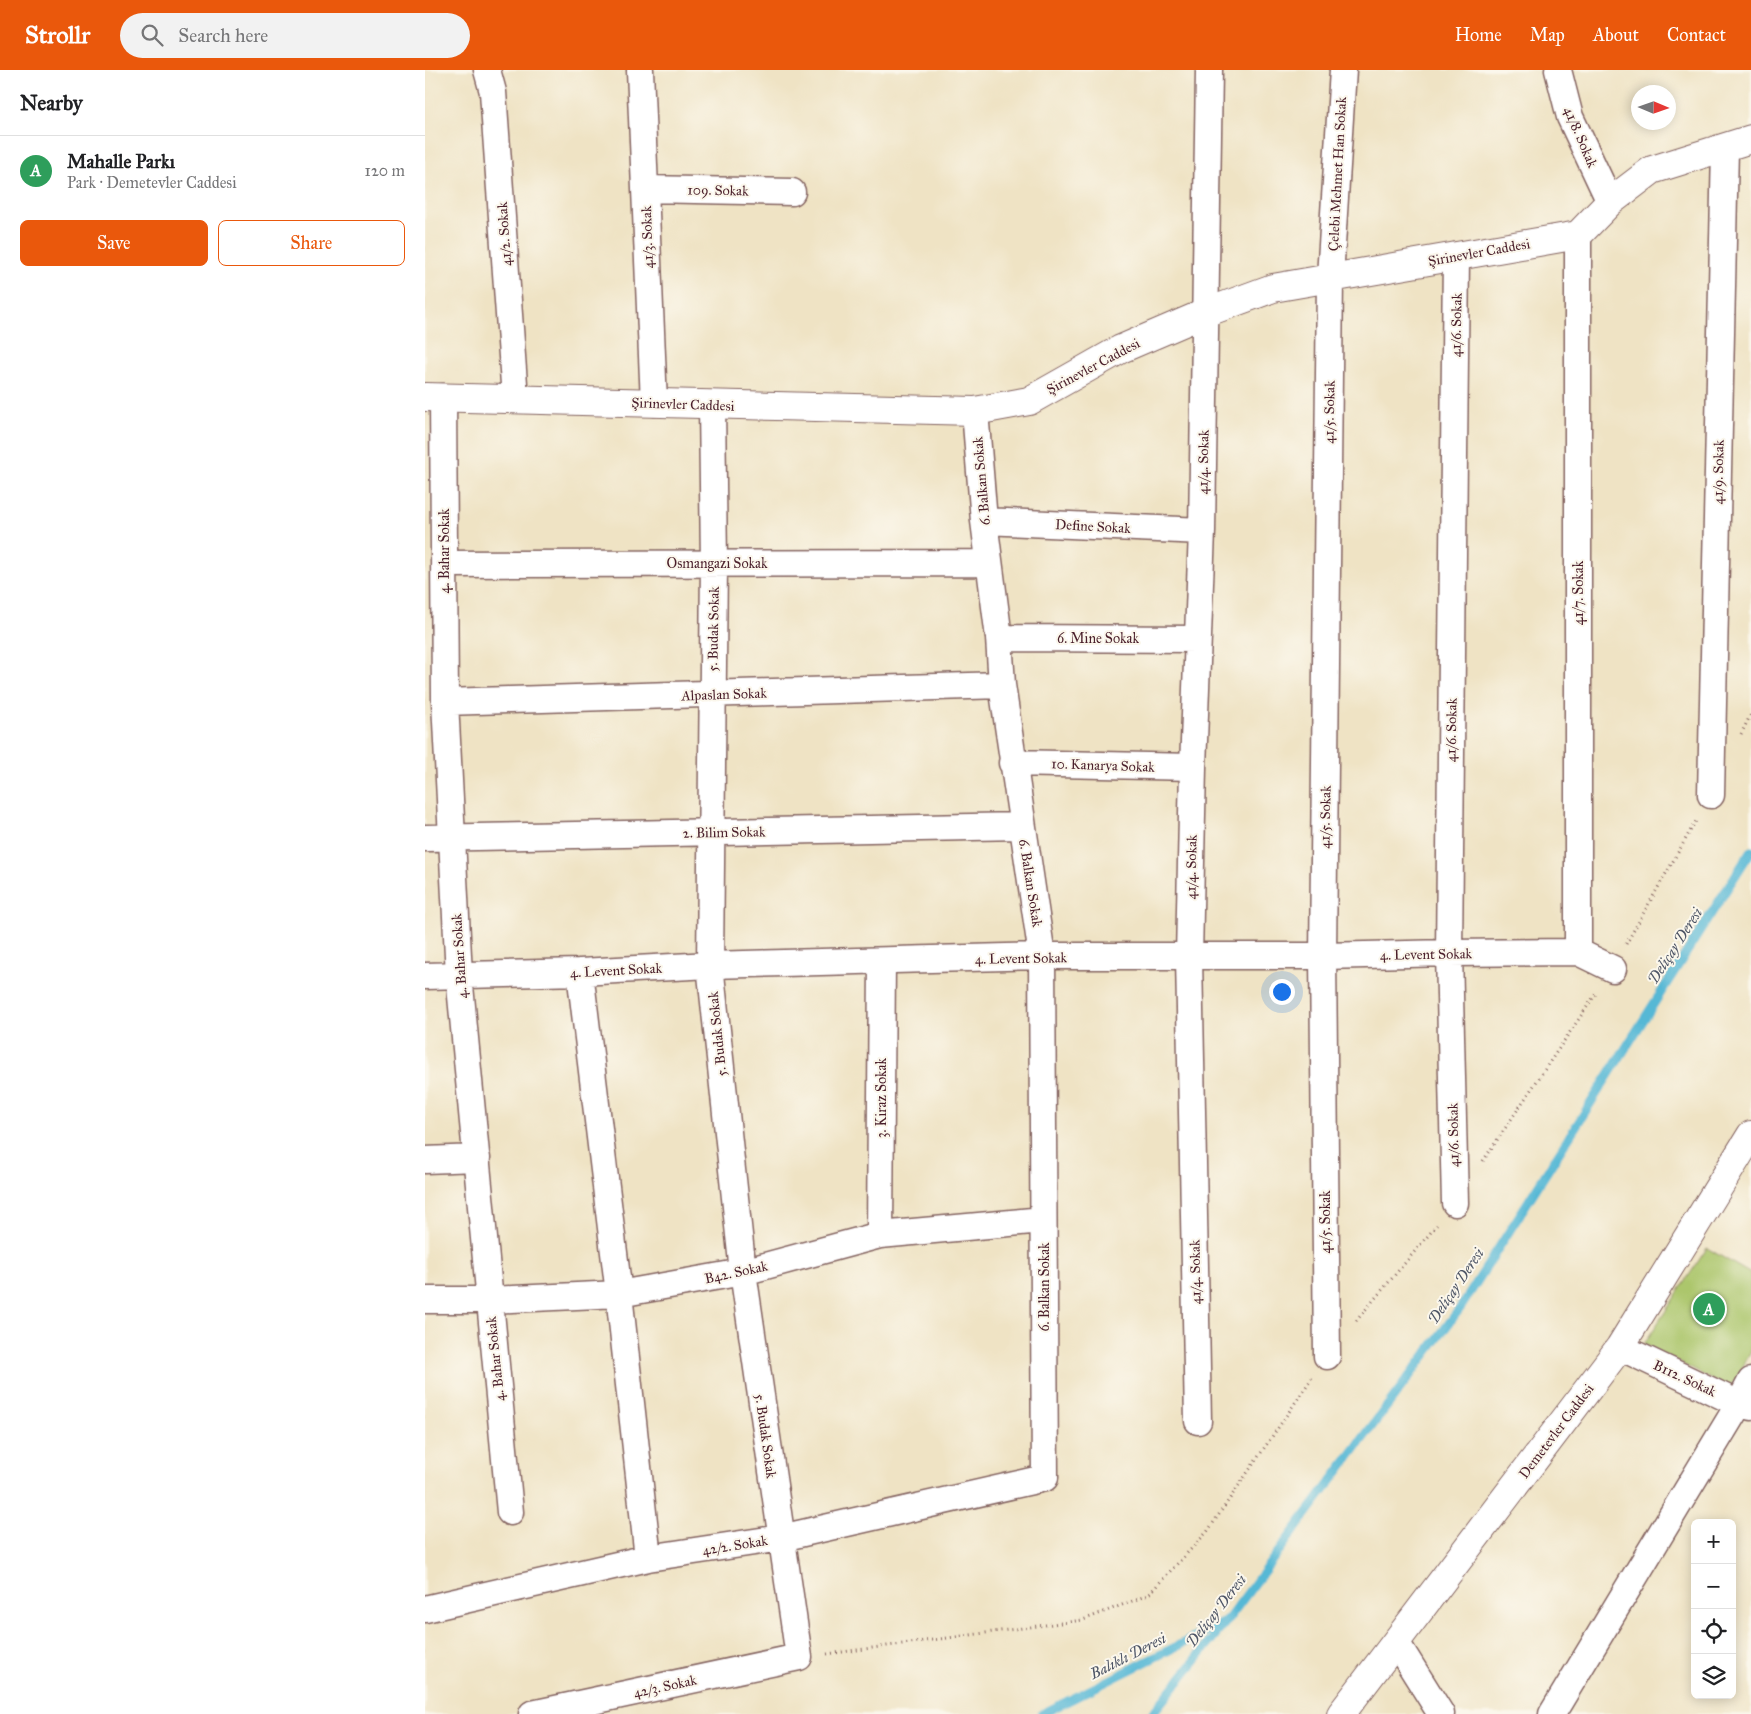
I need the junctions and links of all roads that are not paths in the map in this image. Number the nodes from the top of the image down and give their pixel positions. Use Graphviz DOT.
graph roads {
  1 [pos="487,70"];
  2 [pos="640,70"];
  3 [pos="1209,70"];
  4 [pos="1343,70"];
  5 [pos="1558,70"];
  6 [pos="1751,139"];
  7 [pos="1725,148"];
  8 [pos="645,189"];
  9 [pos="791,192"];
  10 [pos="1610,202"];
  11 [pos="1578,234"];
  12 [pos="1457,256"];
  13 [pos="1331,277"];
  14 [pos="1205,313"];
  15 [pos="434,397"];
  16 [pos="515,398"];
  17 [pos="654,403"];
  18 [pos="712,405"];
  19 [pos="975,411"];
  20 [pos="984,521"];
  21 [pos="1202,531"];
  22 [pos="715,563"];
  23 [pos="989,563"];
  24 [pos="445,564"];
  25 [pos="999,638"];
  26 [pos="1198,639"];
  27 [pos="1002,685"];
  28 [pos="712,695"];
  29 [pos="445,702"];
  30 [pos="1013,762"];
  31 [pos="1193,767"];
  32 [pos="1711,795"];
  33 [pos="1022,826"];
  34 [pos="712,832"];
  35 [pos="451,837"];
  36 [pos="425,838"];
  37 [pos="1578,952"];
  38 [pos="1449,953"];
  39 [pos="1042,956"];
  40 [pos="1323,956"];
  41 [pos="1189,957"];
  42 [pos="882,961"];
  43 [pos="710,966"];
  44 [pos="1613,969"];
  45 [pos="580,972"];
  46 [pos="459,975"];
  47 [pos="425,976"];
  48 [pos="1751,1135"];
  49 [pos="477,1158"];
  50 [pos="425,1160"];
  51 [pos="1455,1203"];
  52 [pos="1043,1220"];
  53 [pos="880,1235"];
  54 [pos="743,1272"];
  55 [pos="619,1294"];
  56 [pos="425,1300"];
  57 [pos="489,1300"];
  58 [pos="1620,1347"];
  59 [pos="1327,1356"];
  60 [pos="1751,1381"];
  61 [pos="1745,1406"];
  62 [pos="1198,1421"];
  63 [pos="1045,1478"];
  64 [pos="510,1512"];
  65 [pos="781,1538"];
  66 [pos="649,1558"];
  67 [pos="425,1610"];
  68 [pos="1395,1642"];
  69 [pos="799,1658"];
  70 [pos="531,1714"];
  71 [pos="1341,1714"];
  72 [pos="1441,1714"];
  73 [pos="1552,1714"];
  1 -- 16 [label="street, 41/2. Sokak"];
  2 -- 8 [label="street, 41/3. Sokak"];
  3 -- 14 [label="street, 41/4. Sokak"];
  4 -- 13 [label="street, Çelebi Mehmet Han Sokak"];
  5 -- 10 [label="street, 41/8. Sokak"];
  6 -- 7 [label="main road"];
  7 -- 10 [label="main road"];
  7 -- 32 [label="street, 41/9. Sokak"];
  8 -- 9 [label="street, 109. Sokak"];
  8 -- 17 [label="street, 41/3. Sokak"];
  10 -- 11 [label="main road"];
  11 -- 12 [label="main road, Şirinevler Caddesi"];
  11 -- 37 [label="street, 41/7. Sokak"];
  12 -- 13 [label="main road, Şirinevler Caddesi"];
  12 -- 38 [label="street, 41/6. Sokak"];
  13 -- 14 [label="main road, Şirinevler Caddesi"];
  13 -- 40 [label="street, 41/5. Sokak"];
  14 -- 19 [label="main road, Şirinevler Caddesi"];
  14 -- 21 [label="street, 41/4. Sokak"];
  15 -- 16 [label="main road, Şirinevler Caddesi"];
  15 -- 24 [label="street, 4. Bahar Sokak"];
  16 -- 17 [label="main road, Şirinevler Caddesi"];
  17 -- 18 [label="main road, Şirinevler Caddesi"];
  18 -- 19 [label="main road, Şirinevler Caddesi"];
  18 -- 22 [label="street, 5. Budak Sokak"];
  19 -- 20 [label="street, 6. Balkan Sokak"];
  20 -- 21 [label="street, Define Sokak"];
  20 -- 23 [label="street, 6. Balkan Sokak"];
  21 -- 26 [label="street, 41/4. Sokak"];
  22 -- 23 [label="street, Osmangazi Sokak"];
  22 -- 24 [label="street, Osmangazi Sokak"];
  22 -- 28 [label="street, 5. Budak Sokak"];
  23 -- 25 [label="street, 6. Balkan Sokak"];
  24 -- 29 [label="street, 4. Bahar Sokak"];
  25 -- 26 [label="street, 6. Mine Sokak"];
  25 -- 27 [label="street, 6. Balkan Sokak"];
  26 -- 31 [label="street, 41/4. Sokak"];
  27 -- 28 [label="street, Alpaslan Sokak"];
  27 -- 30 [label="street, 6. Balkan Sokak"];
  28 -- 29 [label="street, Alpaslan Sokak"];
  28 -- 34 [label="street, 5. Budak Sokak"];
  29 -- 35 [label="street, 4. Bahar Sokak"];
  30 -- 31 [label="street, 10. Kanarya Sokak"];
  30 -- 33 [label="street, 6. Balkan Sokak"];
  31 -- 41 [label="street, 41/4. Sokak"];
  33 -- 34 [label="street, 2. Bilim Sokak"];
  33 -- 39 [label="street, 6. Balkan Sokak"];
  34 -- 35 [label="street, 2. Bilim Sokak"];
  34 -- 43 [label="street, 5. Budak Sokak"];
  35 -- 36 [label="street, 2. Bilim Sokak"];
  35 -- 46 [label="street, 4. Bahar Sokak"];
  37 -- 38 [label="street, 4. Levent Sokak"];
  37 -- 44 [label="street, 4. Levent Sokak"];
  38 -- 40 [label="street, 4. Levent Sokak"];
  38 -- 51 [label="street, 41/6. Sokak"];
  39 -- 41 [label="street, 4. Levent Sokak"];
  39 -- 42 [label="street, 4. Levent Sokak"];
  39 -- 52 [label="street, 6. Balkan Sokak"];
  40 -- 41 [label="street, 4. Levent Sokak"];
  40 -- 59 [label="street, 41/5. Sokak"];
  41 -- 62 [label="street, 41/4. Sokak"];
  42 -- 43 [label="street, 4. Levent Sokak"];
  42 -- 53 [label="street, 3. Kiraz Sokak"];
  43 -- 45 [label="street, 4. Levent Sokak"];
  43 -- 54 [label="street, 5. Budak Sokak"];
  45 -- 46 [label="street, 4. Levent Sokak"];
  45 -- 55 [label="street"];
  46 -- 47 [label="street, 4. Levent Sokak"];
  46 -- 49 [label="street, 4. Bahar Sokak"];
  48 -- 58 [label="main road, Demetevler Caddesi"];
  49 -- 50 [label="street"];
  49 -- 57 [label="street, 4. Bahar Sokak"];
  52 -- 53 [label="street, B42. Sokak"];
  52 -- 63 [label="street, 6. Balkan Sokak"];
  53 -- 54 [label="street, B42. Sokak"];
  54 -- 55 [label="street, B42. Sokak"];
  54 -- 65 [label="street, 5. Budak Sokak"];
  55 -- 57 [label="street, B42. Sokak"];
  55 -- 66 [label="street"];
  56 -- 57 [label="street, B42. Sokak"];
  57 -- 64 [label="street, 4. Bahar Sokak"];
  58 -- 61 [label="street, B112. Sokak"];
  58 -- 68 [label="main road, Demetevler Caddesi"];
  60 -- 61 [label="street"];
  61 -- 73 [label="street"];
  63 -- 65 [label="street, 42/2. Sokak"];
  65 -- 66 [label="street, 42/2. Sokak"];
  65 -- 69 [label="street, 5. Budak Sokak"];
  66 -- 67 [label="street, 42/2. Sokak"];
  68 -- 71 [label="main road, Demetevler Caddesi"];
  68 -- 72 [label="street"];
  69 -- 70 [label="street, 42/3. Sokak"];
}
